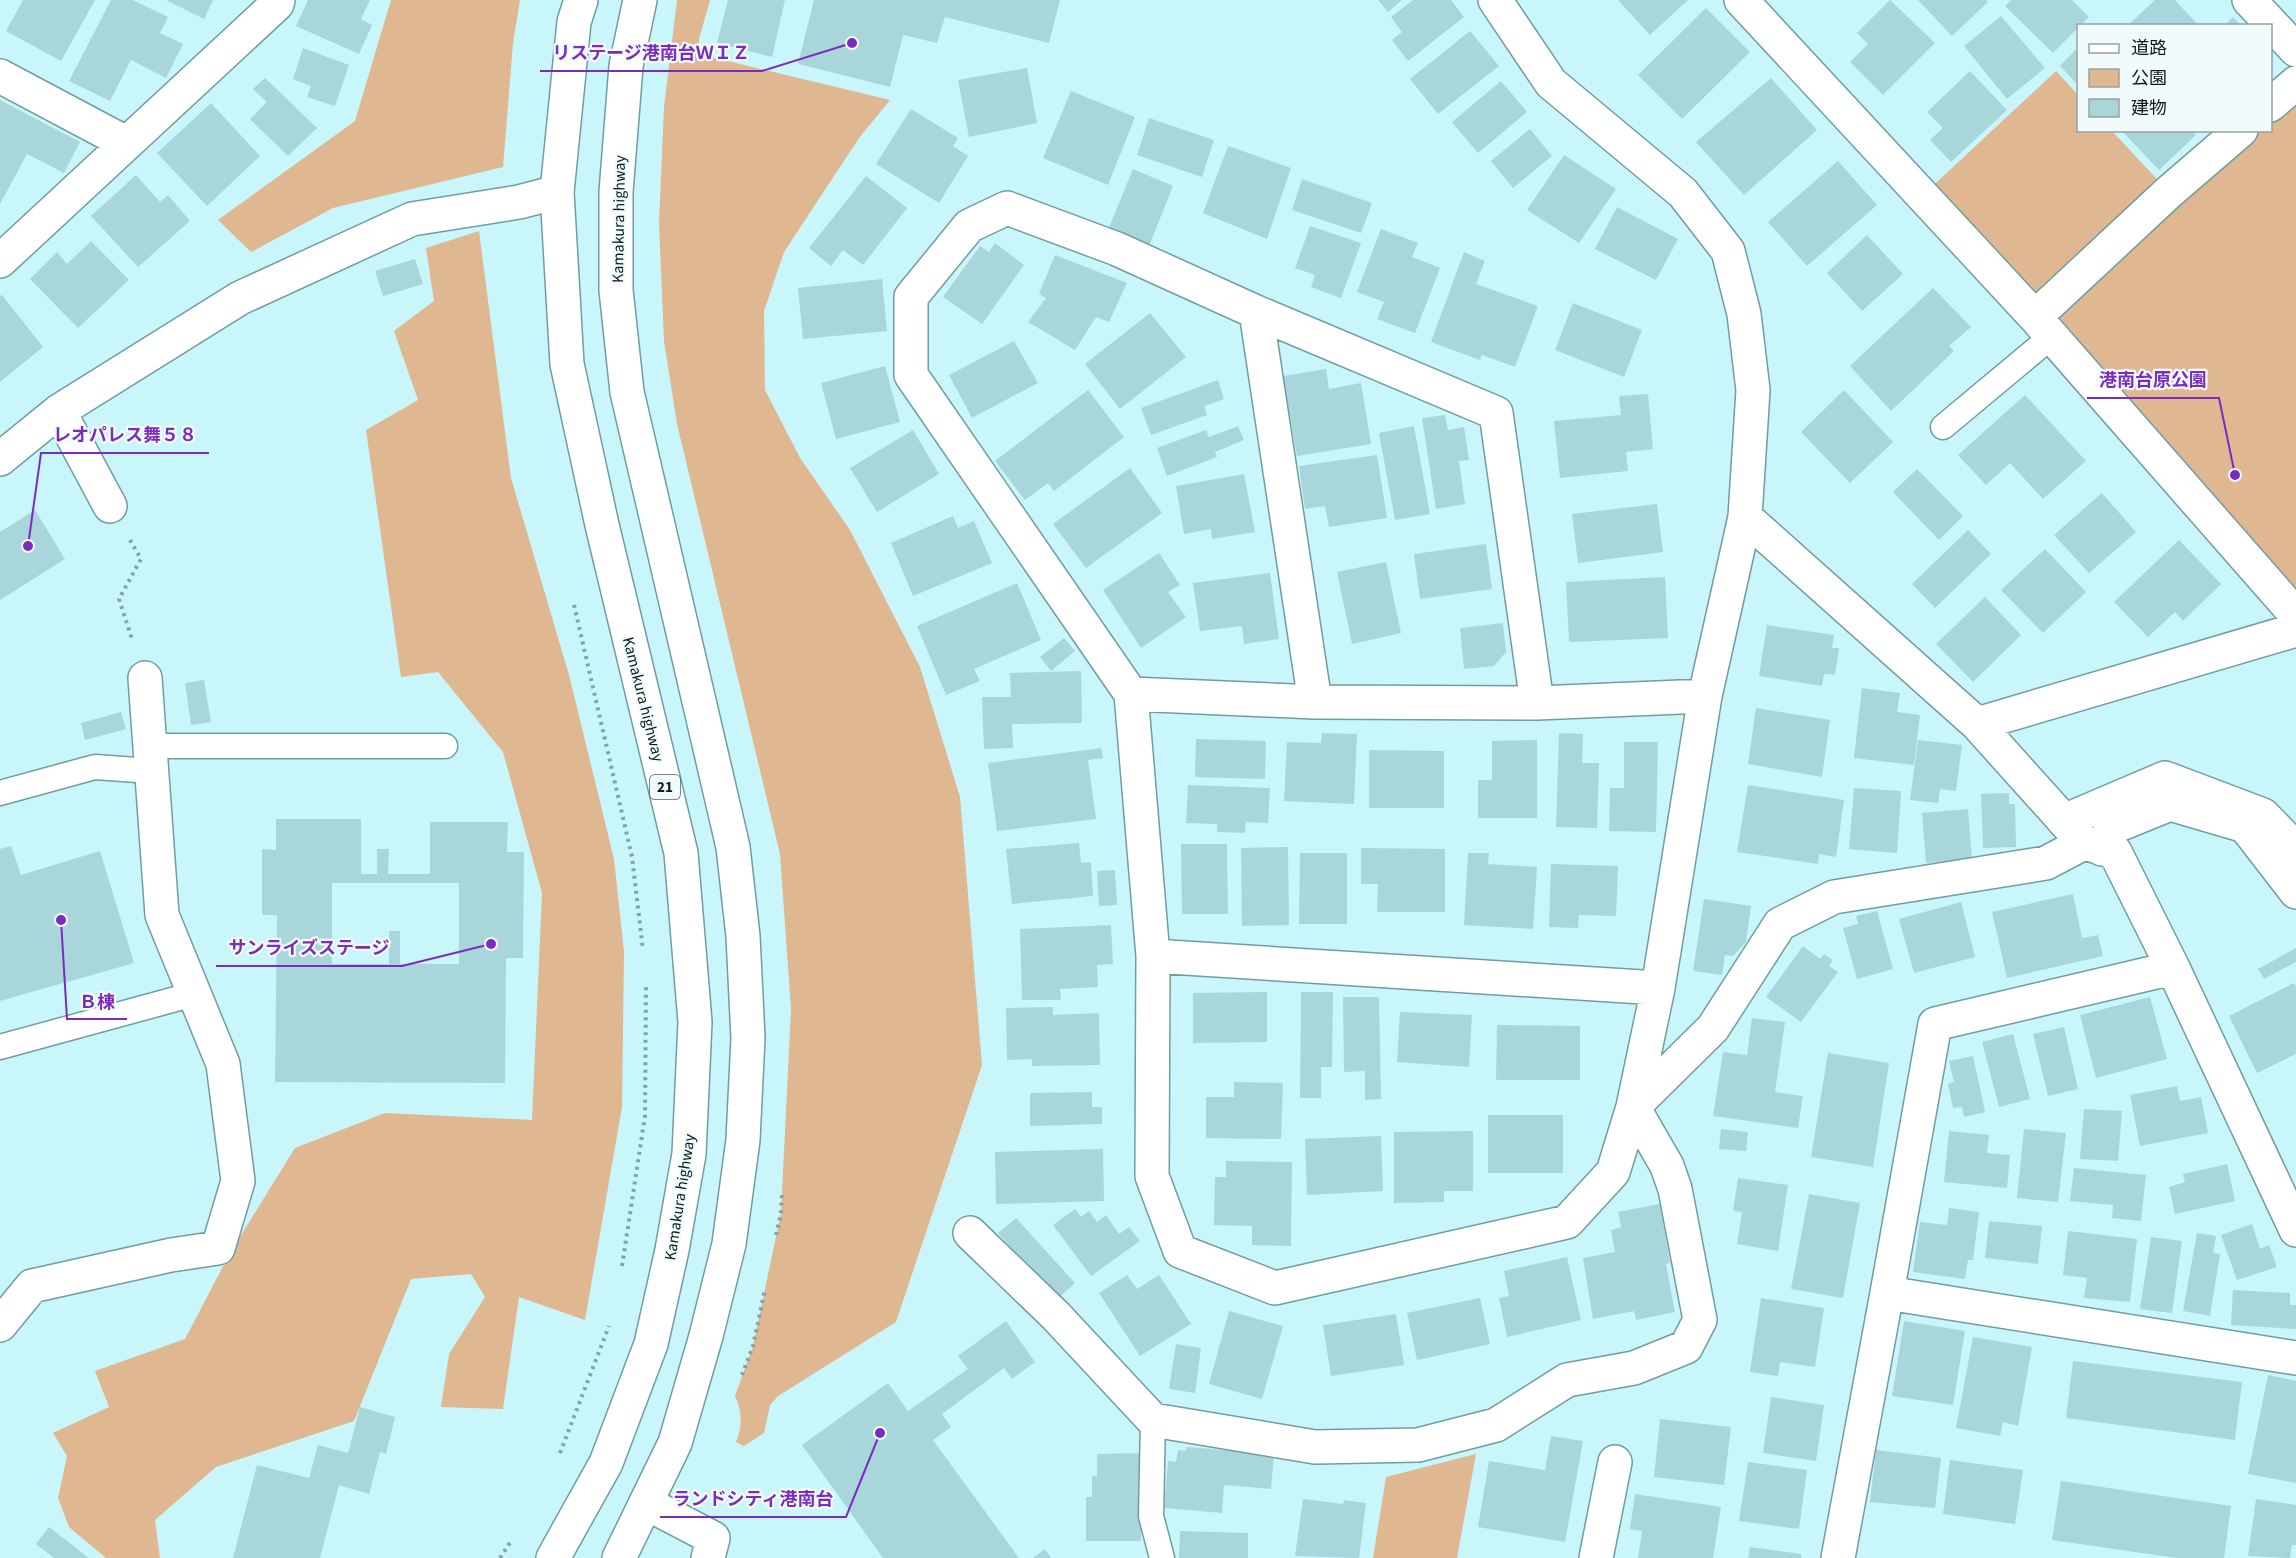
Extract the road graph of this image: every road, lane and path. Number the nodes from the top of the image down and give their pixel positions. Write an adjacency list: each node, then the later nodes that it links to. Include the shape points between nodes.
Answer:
1 (278, 0): 14 (street)
2 (581, 0): 15 (street, Kamakura highway / 21, via 574,22)
3 (640, 0): 57 (street, Kamakura highway, via 626,66 616,192 616,290 627,392 734,847 748,1038 743,1140 729,1244 675,1443)
4 (1495, 0): 23 (street, via 1551,83 1683,193 1728,251 1744,314 1753,390)
5 (1741, 0): 18 (street)
6 (2249, 0): 8 (street)
7 (2272, 24): 9 (street)
8 (2272, 24)
9 (2296, 50)
10 (0, 76): 14 (street)
11 (2296, 83): 12 (street)
12 (2272, 104)
13 (2239, 132): 18 (street, via 2169,192)
14 (126, 143): 16 (street)
15 (557, 192): 19 (street, via 412,219 240,298); 61 (street, Kamakura highway / 21, via 567,363 681,853 695,1022 689,1154 651,1344 606,1463)
16 (0, 261)
17 (1256, 312): 28 (street, via 1117,249 1007,208 969,226 911,297 911,375); 30 (street); 31 (street, via 1497,412)
18 (2044, 326): 20 (lane); 25 (street)
19 (59, 411): 21 (street); 22 (street)
20 (1942, 427)
21 (0, 459)
22 (110, 506): 27 (path, via 141,559 119,599)
23 (1745, 517): 29 (street); 32 (street)
24 (573, 599): 40 (path, via 633,858)
25 (2296, 615)
26 (2296, 630): 32 (street)
27 (145, 678): 34 (street)
28 (1131, 694): 30 (street); 39 (street)
29 (1705, 696): 31 (street); 43 (street)
30 (1315, 702): 31 (street)
31 (1537, 703)
32 (1977, 724): 36 (street)
33 (445, 746): 34 (lane)
34 (150, 759): 35 (lane, via 96,767); 44 (street, via 162,915)
35 (0, 793)
36 (2083, 837): 37 (street, via 2165,778 2263,815); 38 (street, via 2170,804 2246,826); 41 (street, via 2115,852); 46 (street, via 2046,863 1834,897 1780,924 1713,1028)
37 (2296, 849)
38 (2296, 892)
39 (1153, 956): 43 (street); 46 (street, via 1152,1176 1156,1187 1180,1251 1275,1288 1567,1222 1613,1172)
40 (644, 958)
41 (2173, 968): 47 (street); 50 (street, via 1935,1024)
42 (646, 981): 49 (path, via 645,1116)
43 (1658, 988): 46 (street)
44 (194, 994): 45 (lane); 51 (street, via 223,1064 238,1181 218,1248 32,1286)
45 (0, 1047)
46 (1633, 1107): 54 (street, via 1667,1166 1675,1189 1700,1320 1686,1347 1634,1368 1567,1380 1497,1425 1418,1444 1315,1447)
47 (2296, 1230)
48 (970, 1233): 54 (street, via 1056,1316)
49 (620, 1275)
50 (1887, 1293): 53 (street); 59 (street)
51 (5, 1309)
52 (611, 1320): 56 (path)
53 (2296, 1358)
54 (1154, 1420): 64 (lane, via 1151,1516)
55 (1615, 1462): 65 (street)
56 (555, 1464)
57 (646, 1503): 62 (street, Kamakura highway); 63 (street, via 713,1538)
58 (512, 1540): 60 (path)
59 (1843, 1557)
60 (500, 1558)
61 (553, 1558)
62 (619, 1558)
63 (708, 1558)
64 (1162, 1558)
65 (1596, 1558)

